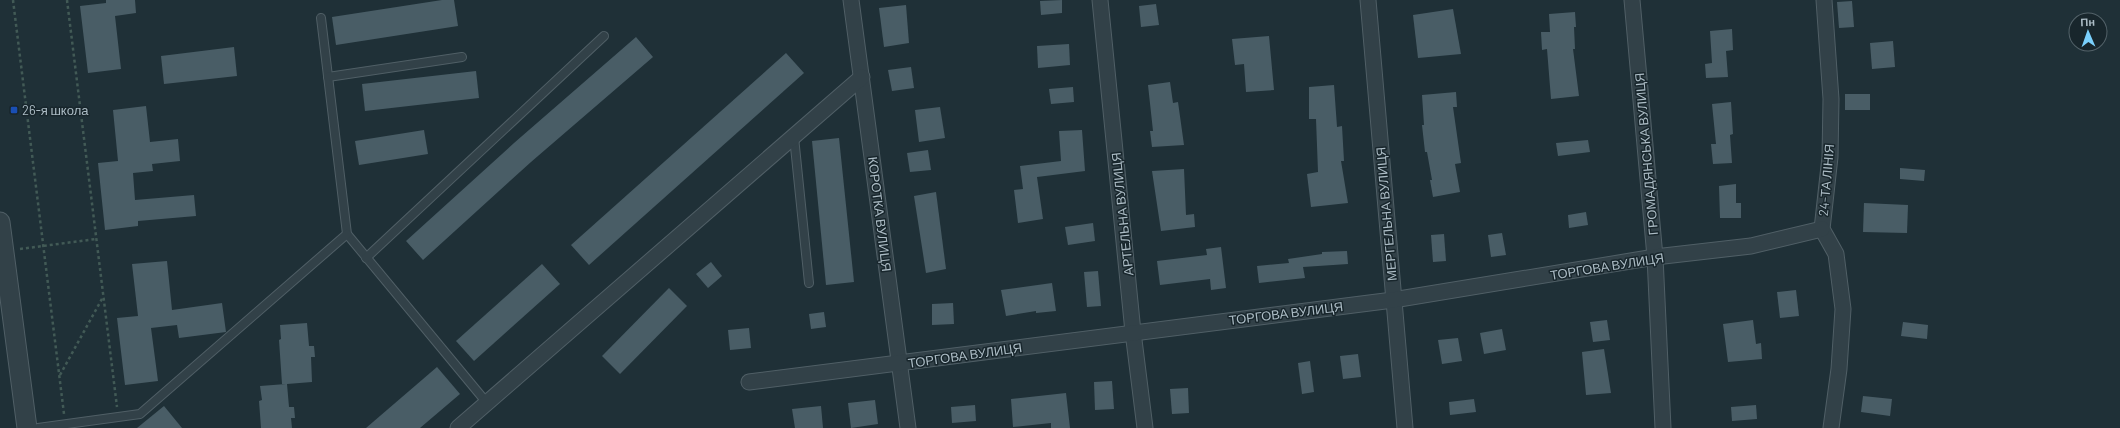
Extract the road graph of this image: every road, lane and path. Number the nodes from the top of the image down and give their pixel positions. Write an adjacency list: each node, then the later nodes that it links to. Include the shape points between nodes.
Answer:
1 (13, 0): 18 (path)
2 (67, 0): 17 (path)
3 (851, 0): 12 (street, КОРОТКА ВУЛИЦЯ)
4 (1100, 0): 25 (street, АРТЕЛЬНА ВУЛИЦЯ)
5 (1368, 0): 24 (street, МЕРГЕЛЬНА ВУЛИЦЯ)
6 (1632, 0): 21 (street, ГРОМАДЯНСЬКА ВУЛИЦЯ)
7 (1824, 0): 15 (street, 24-ТА ЛІНІЯ, via 1831,99 1830,157)
8 (321, 18): 11 (lane)
9 (604, 36): 20 (lane)
10 (462, 57): 11 (lane)
11 (328, 77): 16 (lane)
12 (862, 77): 13 (street); 26 (street, КОРОТКА ВУЛИЦЯ)
13 (794, 136): 22 (lane); 29 (street)
14 (0, 222): 19 (street)
15 (1822, 229): 21 (street, ТОРГОВА ВУЛИЦЯ, via 1751,246); 39 (street, 24-ТА ЛІНІЯ, via 1836,254 1843,309 1839,369)
16 (347, 234): 20 (lane); 30 (lane, via 140,414)
17 (96, 239): 18 (path); 23 (path)
18 (43, 246): 19 (path); 27 (path)
19 (4, 252): 32 (street)
20 (366, 258): 29 (lane)
21 (1655, 258): 24 (street, ТОРГОВА ВУЛИЦЯ); 38 (street, ГРОМАДЯНСЬКА ВУЛИЦЯ)
22 (809, 283)
23 (103, 296): 27 (path); 30 (path)
24 (1393, 300): 25 (street, ТОРГОВА ВУЛИЦЯ); 37 (street, МЕРГЕЛЬНА ВУЛИЦЯ)
25 (1133, 332): 26 (street, ТОРГОВА ВУЛИЦЯ); 36 (street, АРТЕЛЬНА ВУЛИЦЯ)
26 (899, 364): 28 (street, ТОРГОВА ВУЛИЦЯ); 35 (street, КОРОТКА ВУЛИЦЯ)
27 (59, 375): 31 (path)
28 (749, 382)
29 (487, 403): 34 (street)
30 (118, 417): 31 (lane)
31 (66, 424): 33 (lane)
32 (27, 428)
33 (38, 428)
34 (458, 428)
35 (908, 428)
36 (1145, 428)
37 (1406, 428)
38 (1662, 428)
39 (1831, 428)

